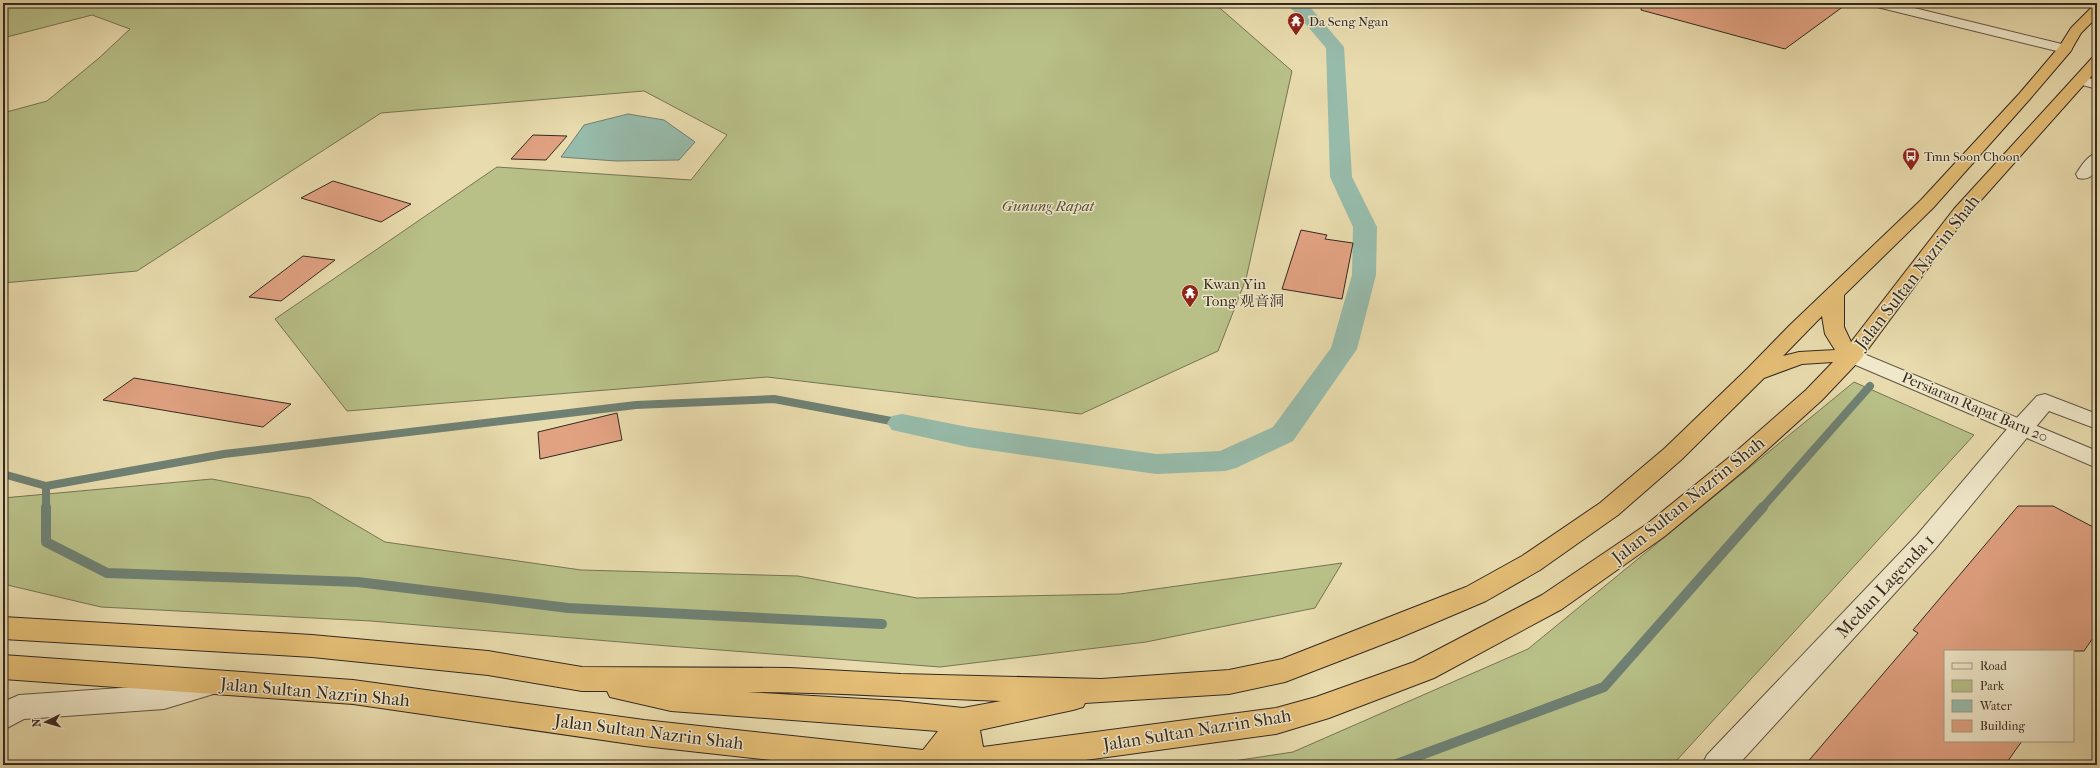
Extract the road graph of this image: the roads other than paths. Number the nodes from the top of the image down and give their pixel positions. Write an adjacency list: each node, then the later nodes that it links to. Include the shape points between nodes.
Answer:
1 (1878, 3): 3 (street)
2 (2097, 10): 3 (highway, Jalan Sultan Nazrin Shah, via 2076,31)
3 (2065, 49): 9 (highway, Jalan Sultan Nazrin Shah, via 1927,204)
4 (2097, 61): 5 (highway, Jalan Sultan Nazrin Shah)
5 (2080, 80): 6 (street); 10 (highway, Jalan Sultan Nazrin Shah, via 1960,213)
6 (2097, 85)
7 (2097, 158): 8 (street)
8 (2084, 174)
9 (1834, 293): 10 (highway, via 1832,328 1838,342); 11 (highway, Jalan Sultan Nazrin Shah)
10 (1852, 355): 11 (highway, via 1799,358); 13 (street, Persiaran Rapat Baru 20); 22 (highway, Jalan Sultan Nazrin Shah, via 1814,395 1746,456 1656,530 1552,602 1424,670 1318,709 1276,721)
11 (1755, 374): 19 (highway, Jalan Sultan Nazrin Shah, via 1673,454 1609,509 1531,563 1476,594 1285,670 1229,682)
12 (2097, 422): 13 (street, Medan Lagenda 1, via 2045,401)
13 (2021, 427): 14 (street, Persiaran Rapat Baru 20); 24 (street, Medan Lagenda 1, via 1926,542)
14 (2097, 460)
15 (3, 628): 17 (highway, Jalan Sultan Nazrin Shah, via 312,646 488,663)
16 (3, 667): 18 (highway, Jalan Sultan Nazrin Shah)
17 (582, 679): 19 (highway, Jalan Sultan Nazrin Shah, via 790,680 901,686); 21 (highway, via 670,700 898,714)
18 (211, 683): 20 (street, via 164,697 19,707); 23 (highway, Jalan Sultan Nazrin Shah, via 353,692 644,733)
19 (1101, 691): 21 (highway)
20 (3, 717)
21 (963, 721): 22 (highway); 23 (highway)
22 (971, 763): 23 (highway, Jalan Sultan Nazrin Shah)
23 (930, 764)
24 (1718, 765)

